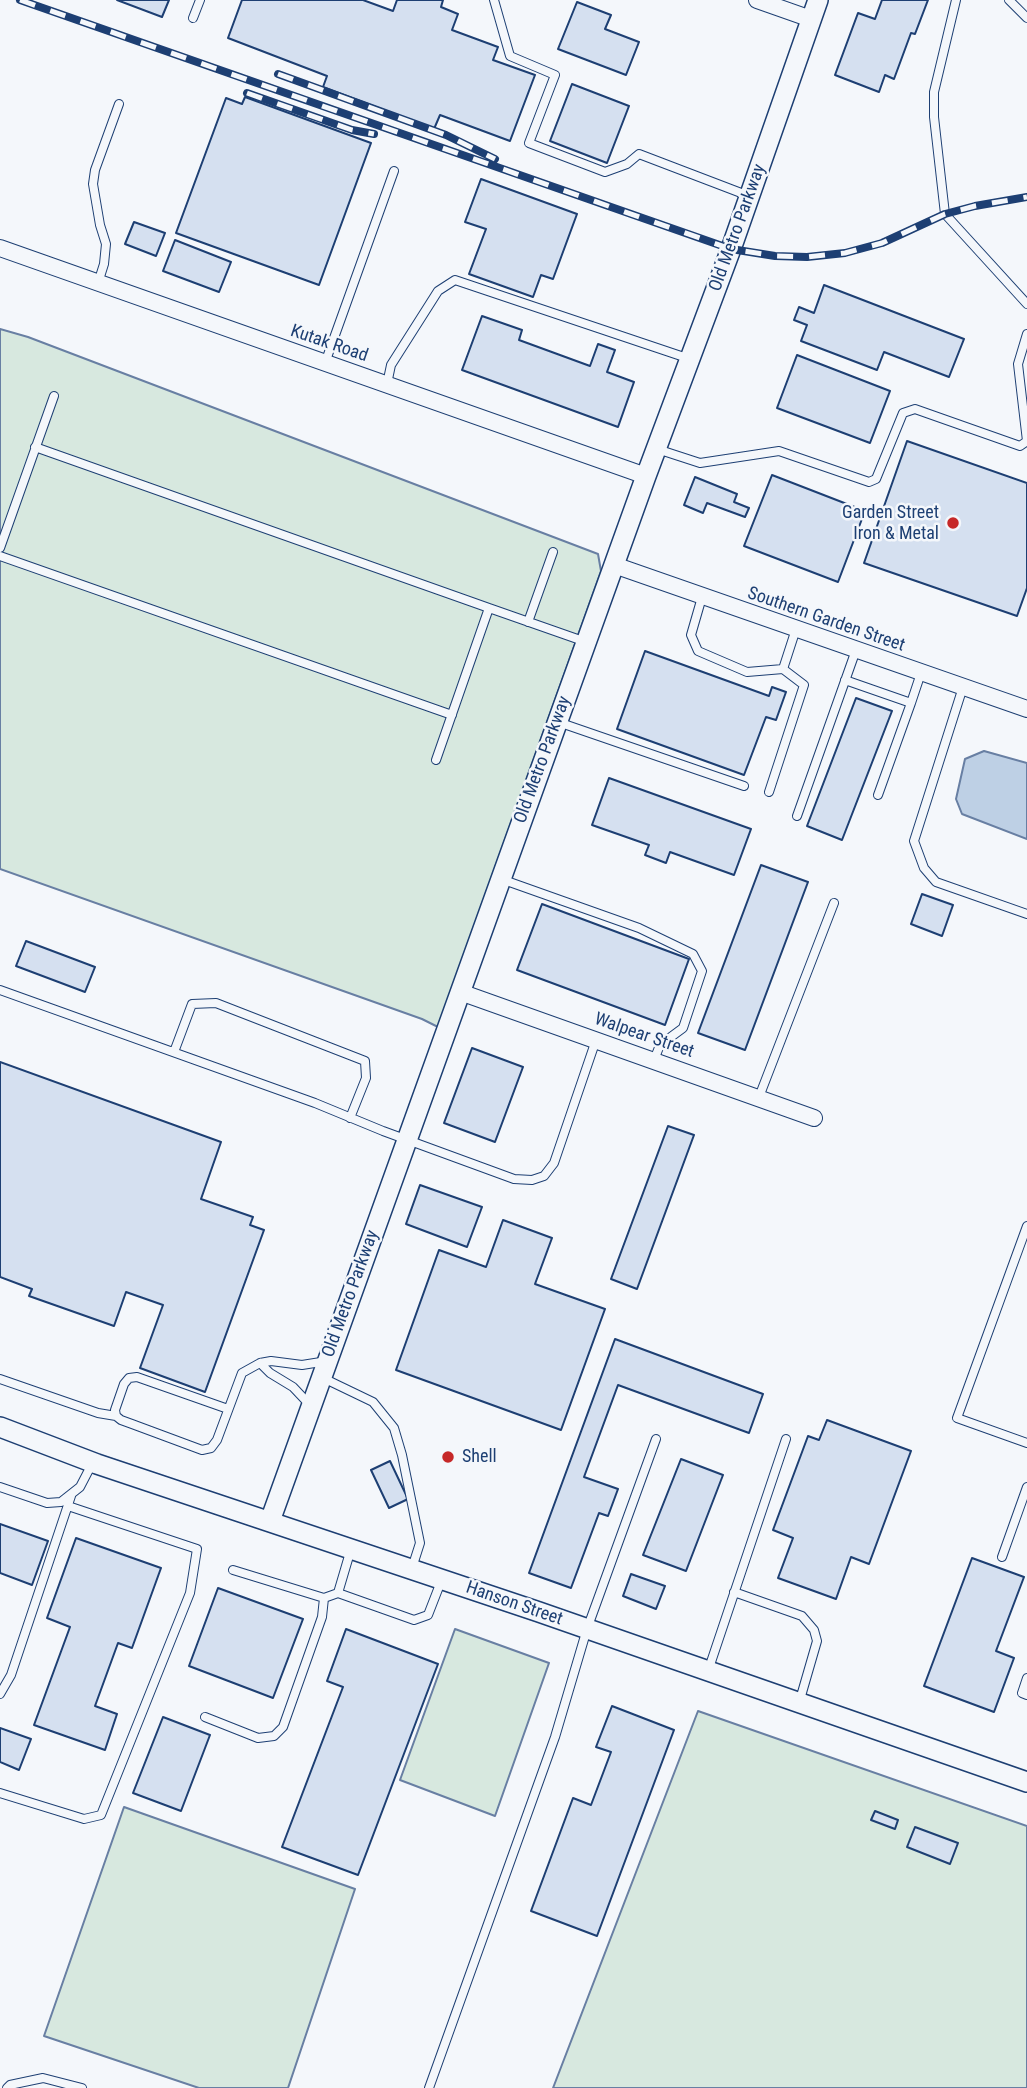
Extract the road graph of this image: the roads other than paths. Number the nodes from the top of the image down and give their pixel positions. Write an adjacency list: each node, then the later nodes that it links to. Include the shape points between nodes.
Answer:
1 (200, 0): 7 (lane)
2 (495, 0): 12 (lane, via 510,56 555,75 529,143 605,172 639,155)
3 (757, 0): 9 (street)
4 (818, 0): 9 (street, Old Metro Parkway)
5 (956, 0): 15 (lane, via 934,92 945,215)
6 (1009, 0): 8 (lane)
7 (192, 18)
8 (1027, 18)
9 (811, 19): 12 (street, Old Metro Parkway)
10 (119, 104): 14 (lane, via 94,177 106,252)
11 (394, 171): 18 (lane)
12 (749, 196): 17 (street, Old Metro Parkway)
13 (0, 248): 14 (street, Kutak Road)
14 (98, 283): 18 (street, Kutak Road)
15 (1027, 304)
16 (1027, 334): 22 (lane, via 1018,364 1027,440 1020,446 915,409 903,413 876,479 869,482 779,451 701,463)
17 (690, 359): 19 (lane, via 455,280 438,291 410,332 391,365); 22 (street, Old Metro Parkway)
18 (325, 363): 19 (street, Kutak Road)
19 (387, 384): 23 (street, Kutak Road)
20 (54, 396): 21 (lane)
21 (36, 447): 24 (lane); 29 (lane)
22 (656, 448): 23 (street, Old Metro Parkway)
23 (646, 476): 27 (street, Old Metro Parkway)
24 (0, 548)
25 (553, 552): 30 (lane)
26 (0, 556): 40 (lane)
27 (614, 565): 28 (street, Southern Garden Street); 32 (street, Old Metro Parkway)
28 (702, 597): 31 (street, Southern Garden Street); 34 (lane, via 691,635 698,651 747,672)
29 (489, 608): 30 (lane); 40 (lane)
30 (528, 622): 32 (lane)
31 (796, 629): 33 (street, Southern Garden Street); 34 (lane)
32 (586, 642): 41 (street, Old Metro Parkway)
33 (856, 650): 35 (street, Southern Garden Street); 36 (lane)
34 (783, 669): 44 (lane, via 804,685)
35 (920, 673): 37 (street, Southern Garden Street); 38 (lane)
36 (845, 680): 38 (lane); 46 (lane)
37 (963, 687): 39 (street, Southern Garden Street); 49 (lane, via 914,841 924,868 936,882)
38 (911, 703): 45 (lane)
39 (1027, 709)
40 (452, 715): 42 (lane)
41 (557, 722): 43 (lane); 47 (street, Old Metro Parkway)
42 (436, 760)
43 (744, 786)
44 (769, 792)
45 (878, 795)
46 (797, 816)
47 (501, 879): 51 (street, Old Metro Parkway); 54 (lane, via 639,928 693,954 702,971 684,1028 660,1045)
48 (834, 903): 55 (lane)
49 (1027, 914)
50 (0, 990): 53 (lane)
51 (460, 992): 52 (street, Walpear Street); 58 (street, Old Metro Parkway)
52 (596, 1040): 54 (street, Walpear Street); 58 (lane, via 554,1163 544,1176 514,1179)
53 (174, 1052): 56 (lane); 56 (lane, via 192,1004 216,1003 365,1061 366,1078)
54 (654, 1060): 55 (street, Walpear Street)
55 (759, 1097): 57 (street, Walpear Street)
56 (350, 1118): 58 (lane)
57 (814, 1118)
58 (407, 1139): 61 (street, Old Metro Parkway)
59 (1027, 1226): 69 (lane, via 957,1418)
60 (260, 1363): 61 (lane); 63 (lane); 64 (lane, via 242,1373)
61 (324, 1369): 63 (street, Old Metro Parkway); 78 (lane, via 373,1402 394,1428 420,1543)
62 (0, 1379): 65 (lane)
63 (311, 1406): 75 (street, Old Metro Parkway)
64 (228, 1409): 65 (lane, via 217,1440 202,1450); 65 (lane, via 137,1377 124,1384)
65 (116, 1416)
66 (0, 1427): 70 (street, Hanson Street)
67 (656, 1439): 84 (lane)
68 (786, 1439): 81 (lane)
69 (1027, 1443)
70 (93, 1462): 73 (lane); 75 (street, Hanson Street)
71 (0, 1487): 73 (lane, via 47,1503)
72 (1027, 1488): 77 (lane)
73 (71, 1496): 74 (lane)
74 (68, 1506): 87 (lane, via 11,1675); 92 (lane, via 197,1549 190,1593 101,1815 84,1819)
75 (270, 1521): 76 (street, Hanson Street)
76 (351, 1548): 78 (street, Hanson Street); 82 (lane)
77 (1002, 1557)
78 (411, 1569): 80 (street, Hanson Street)
79 (233, 1570): 83 (lane)
80 (442, 1579): 82 (lane, via 428,1615 414,1620); 84 (street, Hanson Street)
81 (734, 1592): 85 (lane); 89 (lane, via 802,1616 814,1630 817,1641)
82 (338, 1593): 83 (lane)
83 (324, 1598): 90 (lane, via 322,1617 283,1727 274,1735 258,1738)
84 (587, 1629): 85 (street, Hanson Street); 95 (lane, via 555,1737)
85 (708, 1671): 89 (street, Hanson Street)
86 (1027, 1678): 88 (lane, via 1022,1693)
87 (0, 1694)
88 (1027, 1695)
89 (799, 1703): 91 (street, Hanson Street)
90 (205, 1717)
91 (1027, 1782)
92 (0, 1793)
93 (7, 2088): 94 (lane, via 43,2078)
94 (82, 2088)
95 (429, 2088)

